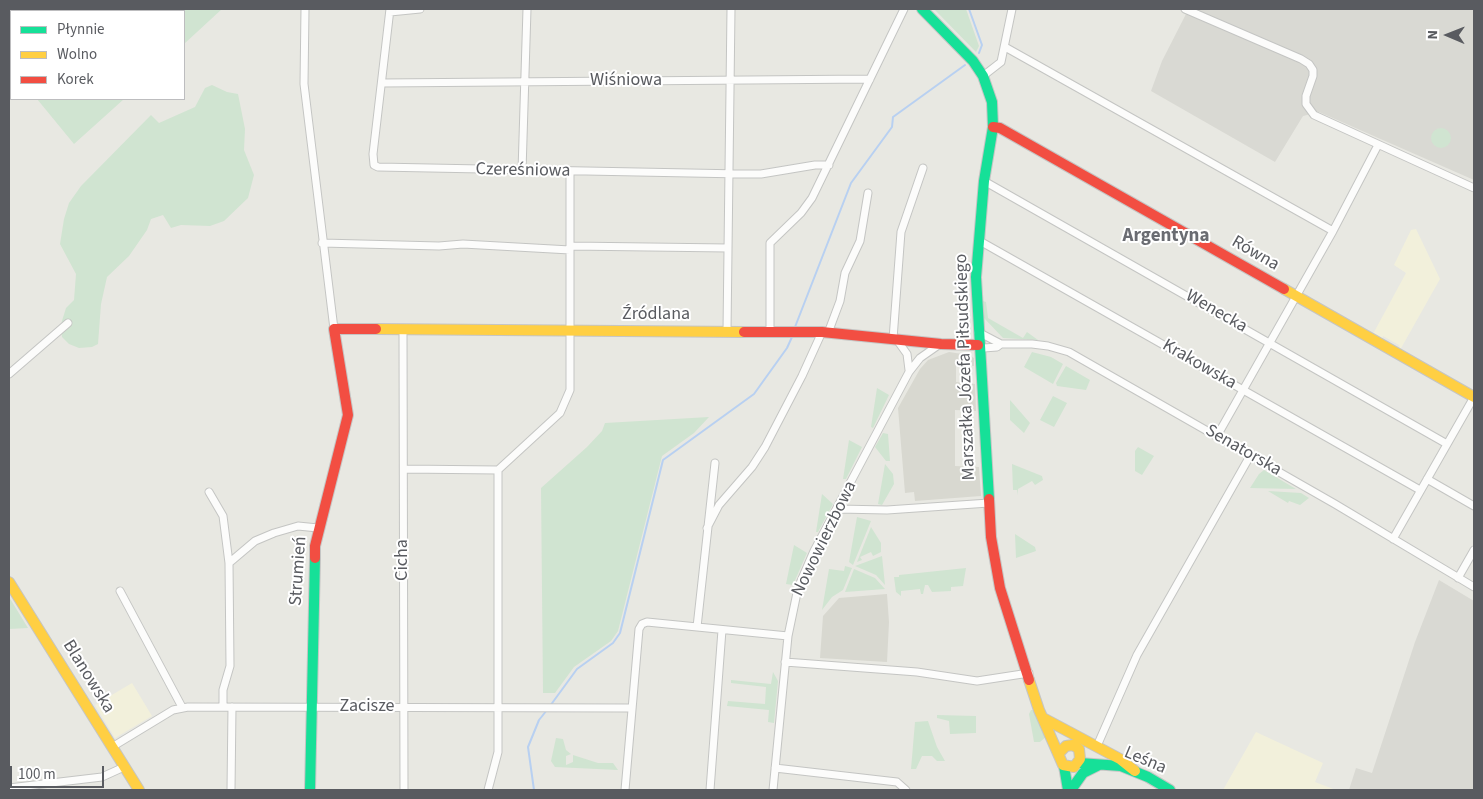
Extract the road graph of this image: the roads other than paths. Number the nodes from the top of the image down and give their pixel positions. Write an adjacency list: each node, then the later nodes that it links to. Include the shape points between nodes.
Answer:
1 (305, 9): 28 (street, via 304,84)
2 (420, 9): 9 (street)
3 (528, 9): 14 (street)
4 (731, 9): 13 (street)
5 (904, 9): 12 (street)
6 (922, 9): 11 (street, Marszałka Józefa Piłsudskiego, via 973,61)
7 (1012, 9): 10 (street)
8 (1185, 9): 17 (street, via 1301,58 1313,70 1306,96 1308,109 1314,115)
9 (390, 10): 15 (street, Czereśniowa)
10 (1005, 47): 11 (street, via 1001,62); 26 (street)
11 (983, 76): 16 (street, Marszałka Józefa Piłsudskiego, via 992,102)
12 (870, 80): 13 (street, Wiśniowa); 18 (street)
13 (730, 81): 14 (street, Wiśniowa); 22 (street)
14 (524, 82): 15 (street, Wiśniowa); 20 (street)
15 (382, 83): 20 (street, Czereśniowa, via 374,165)
16 (993, 126): 23 (street, Marszałka Józefa Piłsudskiego); 31 (street, Równa)
17 (1378, 145): 24 (street); 26 (street)
18 (829, 165): 22 (street, Czereśniowa, via 761,174); 37 (street, via 808,205 770,243)
19 (923, 168): 40 (street, via 901,232)
20 (522, 171): 21 (street, Czereśniowa)
21 (570, 172): 22 (street, Czereśniowa); 29 (street)
22 (730, 174): 30 (street)
23 (984, 181): 27 (street, Marszałka Józefa Piłsudskiego); 42 (street, Wenecka)
24 (1474, 188)
25 (868, 193): 38 (street, via 860,241 845,273 840,301)
26 (1333, 231): 31 (street)
27 (978, 240): 39 (street, Marszałka Józefa Piłsudskiego); 48 (street, Krakowska)
28 (322, 242): 29 (street); 33 (street)
29 (570, 248): 30 (street); 35 (street)
30 (728, 248): 36 (street)
31 (1296, 296): 42 (street); 49 (street, Równa)
32 (68, 323): 47 (street)
33 (334, 330): 34 (street, Źródlana); 62 (street, Strumień, via 348,415)
34 (403, 330): 35 (street, Źródlana); 54 (street, Cicha)
35 (570, 331): 36 (street, Źródlana); 55 (street, via 567,402 560,413)
36 (727, 332): 37 (street, Źródlana)
37 (770, 332): 38 (street, Źródlana)
38 (825, 332): 40 (street, Źródlana); 63 (street, via 765,447 719,505)
39 (978, 332): 41 (street, Senatorska); 45 (street, Marszałka Józefa Piłsudskiego)
40 (895, 340): 43 (street, Źródlana); 46 (street, via 907,354)
41 (992, 341): 44 (street, Senatorska); 45 (street)
42 (1269, 343): 48 (street); 51 (street, Wenecka)
43 (941, 344): 45 (street, Źródlana); 46 (street, Nowowierzbowa, via 920,358)
44 (1001, 344): 45 (street, Senatorska, via 984,348); 50 (street, Senatorska, via 1048,346 1069,352)
45 (978, 345): 59 (street, Marszałka Józefa Piłsudskiego)
46 (909, 372): 61 (street, Nowowierzbowa)
47 (9, 374)
48 (1243, 390): 50 (street); 57 (street, Krakowska)
49 (1474, 397): 51 (street)
50 (1217, 436): 52 (street, Senatorska)
51 (1447, 444): 56 (street)
52 (1250, 456): 64 (street, Senatorska); 86 (street, via 1137,655)
53 (714, 464): 63 (street)
54 (404, 469): 55 (street); 80 (street, Cicha)
55 (498, 470): 76 (street)
56 (1427, 479): 57 (street); 60 (street)
57 (1420, 490): 64 (street)
58 (209, 492): 66 (street, via 223,516)
59 (989, 503): 61 (street, via 887,510); 75 (street, Marszałka Józefa Piłsudskiego, via 992,550 1000,588)
60 (1474, 506)
61 (838, 508): 73 (street, Nowowierzbowa, via 798,588)
62 (318, 528): 66 (street, via 298,526 274,533 255,542); 79 (street, Strumień)
63 (707, 528): 71 (street)
64 (1393, 539): 67 (street, Senatorska)
65 (1474, 550): 67 (street)
66 (229, 564): 77 (street, via 230,666 223,690)
67 (1458, 578): 69 (street, Senatorska)
68 (9, 582): 87 (street, Blanowska)
69 (1474, 587)
70 (120, 591): 81 (street)
71 (697, 627): 72 (street); 82 (street, via 643,622 639,629)
72 (722, 630): 73 (street); 101 (street)
73 (788, 636): 74 (street, Nowowierzbowa)
74 (785, 662): 75 (street, via 917,672 977,681); 92 (street, Nowowierzbowa)
75 (1029, 673): 83 (street, Marszałka Józefa Piłsudskiego)
76 (499, 706): 80 (street, Zacisze); 82 (street, Zacisze); 99 (street, via 498,752)
77 (223, 707): 78 (street, Zacisze); 81 (street, Zacisze)
78 (232, 707): 79 (street, Zacisze); 96 (street)
79 (310, 707): 80 (street, Zacisze); 97 (street, Strumień)
80 (402, 707): 98 (street, Cicha)
81 (182, 708): 87 (street, Zacisze, via 173,710)
82 (632, 708): 100 (street)
83 (1042, 717): 84 (street, Marszałka Józefa Piłsudskiego); 86 (street)
84 (1048, 728): 85 (street); 88 (street, Marszałka Józefa Piłsudskiego)
85 (1068, 745): 88 (street); 89 (street, via 1076,747)
86 (1097, 746): 93 (street)
87 (112, 747): 91 (street, Blanowska)
88 (1059, 753): 89 (street, Marszałka Józefa Piłsudskiego, via 1060,762)
89 (1074, 762): 90 (street, Leśna); 104 (street)
90 (1105, 764): 93 (street, Leśna); 104 (street, via 1083,773)
91 (124, 767): 94 (street, via 102,777); 95 (street, Blanowska)
92 (775, 768): 102 (street, Nowowierzbowa); 103 (street, via 897,782)
93 (1135, 771): 105 (street, Leśna)
94 (9, 788)
95 (139, 790)
96 (231, 790)
97 (310, 790)
98 (404, 790)
99 (488, 790)
100 (625, 790)
101 (710, 790)
102 (773, 790)
103 (906, 790)
104 (1069, 790)
105 (1170, 790)

